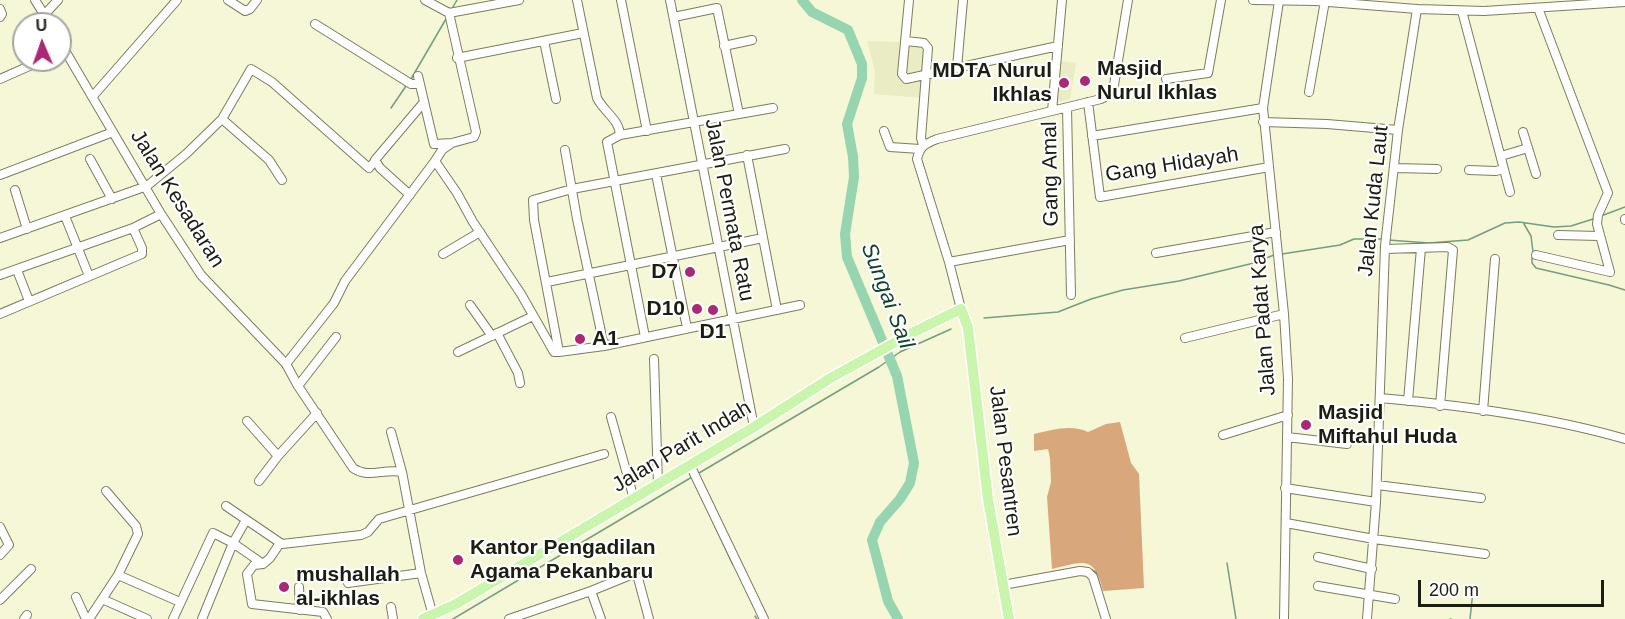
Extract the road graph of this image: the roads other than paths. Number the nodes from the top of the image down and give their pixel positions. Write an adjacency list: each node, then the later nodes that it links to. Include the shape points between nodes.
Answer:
1 (58, 0): 28 (street)
2 (177, 0): 47 (street)
3 (228, 0): 4 (street, via 245,11)
4 (257, 0)
5 (425, 0): 29 (street)
6 (519, 0): 29 (street)
7 (577, 0): 33 (street)
8 (621, 0): 60 (street)
9 (670, 0): 31 (street, Jalan Permata Ratu)
10 (909, 0): 36 (street)
11 (963, 0): 41 (street)
12 (1062, 0): 38 (street)
13 (1128, 0): 50 (street, via 1113,89 1106,97)
14 (1221, 0): 45 (street, via 1208,73)
15 (1253, 0): 16 (street)
16 (1267, 0): 18 (street)
17 (1484, 0): 27 (street)
18 (1280, 1): 19 (street); 53 (street, Jalan Padat Karya)
19 (1319, 1): 20 (street); 46 (street)
20 (1368, 2): 25 (street)
21 (1601, 2): 22 (street); 23 (street)
22 (1625, 2)
23 (1537, 5): 27 (street); 100 (street, via 1608,193 1598,219)
24 (0, 9): 30 (street)
25 (1417, 9): 26 (street); 59 (street, Jalan Kuda Laut)
26 (1462, 11): 27 (street); 72 (street)
27 (1484, 11)
28 (47, 12)
29 (449, 13): 39 (street)
30 (0, 17)
31 (674, 17): 37 (street, via 717,8); 58 (street, Jalan Permata Ratu)
32 (315, 24): 49 (street, via 411,84 419,80)
33 (583, 33): 35 (street); 64 (street, via 597,98 619,125)
34 (752, 40): 37 (street)
35 (544, 41): 39 (street); 48 (street)
36 (906, 41): 43 (street, via 927,45); 43 (street, via 903,76 906,79)
37 (724, 46): 55 (street)
38 (1058, 46): 41 (street); 54 (street)
39 (458, 58): 66 (street, via 476,134)
40 (72, 63): 47 (street, Jalan Kesadaran)
41 (957, 68): 43 (street)
42 (16, 72): 44 (street)
43 (926, 74): 67 (street)
44 (0, 79)
45 (1166, 79)
46 (1309, 92)
47 (93, 96): 62 (street, Jalan Kesadaran)
48 (556, 99)
49 (424, 102): 66 (street, via 434,144); 74 (street)
50 (1088, 102): 52 (street); 65 (street, Gang Hidayah)
51 (773, 108): 55 (street)
52 (1067, 108): 54 (street); 103 (street, Gang Amal)
53 (1263, 108): 57 (street, Jalan Padat Karya); 65 (street)
54 (1052, 111): 67 (street, via 937,139)
55 (739, 114): 58 (street)
56 (222, 119): 74 (street, via 251,69 272,82 369,168); 85 (street, via 269,160); 87 (street)
57 (1263, 122): 59 (street); 77 (street, Jalan Padat Karya)
58 (693, 123): 60 (street); 76 (street, Jalan Permata Ratu)
59 (1398, 130): 78 (street, Jalan Kuda Laut)
60 (647, 131): 64 (street)
61 (884, 131): 67 (street, via 894,149)
62 (112, 132): 82 (street); 87 (street, Jalan Kesadaran)
63 (1522, 132): 68 (street)
64 (620, 135): 86 (street, via 607,142)
65 (1092, 136): 77 (street, Gang Hidayah, via 1100,197)
66 (452, 143): 75 (street)
67 (921, 147): 113 (street, via 917,159)
68 (1528, 148): 72 (street); 84 (street)
69 (785, 149): 71 (street)
70 (566, 150): 88 (street)
71 (747, 155): 76 (street); 102 (street)
72 (1501, 156): 80 (street)
73 (90, 159): 92 (street)
74 (375, 161): 91 (street)
75 (435, 161): 91 (street); 97 (street)
76 (702, 164): 83 (street); 104 (street, Jalan Permata Ratu)
77 (1269, 167): 98 (street, Jalan Padat Karya)
78 (1395, 168): 79 (street); 105 (street, Jalan Kuda Laut)
79 (1437, 169)
80 (1504, 169): 81 (street); 90 (street)
81 (1469, 170)
82 (1, 171)
83 (656, 174): 86 (street); 110 (street)
84 (1536, 174)
85 (282, 180)
86 (615, 182): 88 (street); 114 (street)
87 (147, 186): 92 (street); 93 (street, Jalan Kesadaran)
88 (572, 189): 116 (street); 119 (street, via 532,202)
89 (15, 190): 96 (street)
90 (1510, 192)
91 (410, 195): 139 (street)
92 (112, 199): 94 (street)
93 (161, 214): 95 (street); 139 (street, Jalan Kesadaran, via 201,275)
94 (65, 216): 96 (street); 106 (street)
95 (133, 228): 106 (street); 118 (street, via 142,254)
96 (27, 229): 101 (street)
97 (480, 232): 108 (street); 128 (street)
98 (1276, 232): 109 (street); 127 (street, Jalan Padat Karya)
99 (1558, 235): 100 (street)
100 (1599, 236): 111 (street, via 1610,272)
101 (0, 238)
102 (763, 238): 104 (street); 125 (street)
103 (1070, 240): 113 (street, Gang Amal); 120 (street, Gang Amal)
104 (717, 247): 110 (street); 129 (street, Jalan Permata Ratu)
105 (1385, 247): 107 (street); 142 (street, Jalan Kuda Laut)
106 (77, 248): 115 (street); 118 (street)
107 (1421, 248): 143 (street); 144 (street, via 1448,247 1453,254)
108 (443, 254)
109 (1156, 254)
110 (673, 255): 114 (street); 130 (street)
111 (1536, 255)
112 (1495, 259): 145 (street)
113 (949, 261): 124 (street)
114 (631, 264): 116 (street); 133 (street)
115 (17, 270): 117 (street); 121 (street)
116 (589, 273): 119 (street); 135 (street)
117 (0, 275)
118 (89, 276): 121 (street)
119 (547, 282): 137 (street)
120 (1071, 295)
121 (29, 301): 126 (street)
122 (470, 305): 131 (street)
123 (800, 305): 125 (street)
124 (961, 309): 150 (main road, Jalan Parit Indah, via 869,356); 185 (main road, Jalan Pesantren, via 968,328 988,499)
125 (777, 310): 129 (street)
126 (0, 314)
127 (1284, 314): 134 (street); 147 (street, Jalan Padat Karya)
128 (533, 316): 131 (street); 137 (street, via 554,352)
129 (732, 319): 130 (street); 150 (street, Jalan Permata Ratu)
130 (687, 328): 133 (street)
131 (494, 335): 136 (street); 140 (street, via 518,373)
132 (336, 337): 141 (street)
133 (645, 337): 135 (street)
134 (1185, 338)
135 (604, 346): 137 (street)
136 (458, 352)
137 (559, 352)
138 (654, 358): 161 (street)
139 (286, 364): 141 (street, Jalan Kesadaran)
140 (520, 383)
141 (298, 386): 146 (street, Jalan Kesadaran)
142 (1380, 398): 143 (street); 162 (street, Jalan Kuda Laut)
143 (1408, 401): 144 (street)
144 (1440, 405): 145 (street)
145 (1483, 411): 154 (street)
146 (317, 413): 157 (street); 159 (street, Jalan Kesadaran, via 352,468 369,474)
147 (1288, 415): 152 (street); 153 (street, Jalan Padat Karya)
148 (611, 417): 166 (street)
149 (247, 421): 157 (street)
150 (754, 427): 158 (main road, Jalan Parit Indah)
151 (391, 432): 159 (street)
152 (1223, 435)
153 (1287, 437): 155 (street); 163 (street, Jalan Padat Karya)
154 (1625, 439)
155 (1347, 444)
156 (604, 454): 169 (street)
157 (278, 456): 160 (street)
158 (691, 468): 161 (main road, Jalan Parit Indah); 207 (street)
159 (402, 472): 169 (street)
160 (259, 481)
161 (658, 484): 166 (main road, Jalan Parit Indah)
162 (1377, 485): 165 (street); 167 (street, Jalan Kuda Laut)
163 (1285, 488): 167 (street); 171 (street, Jalan Padat Karya)
164 (106, 491): 183 (street, via 138,530)
165 (1480, 498)
166 (634, 499): 197 (main road, Jalan Parit Indah)
167 (1376, 502): 173 (street, Jalan Kuda Laut)
168 (226, 506): 170 (street)
169 (408, 511): 175 (street, via 379,519 361,535); 182 (street)
170 (246, 520): 174 (street); 175 (street)
171 (1286, 523): 173 (street); 210 (street, Jalan Padat Karya)
172 (0, 527): 177 (street, via 9,545)
173 (1374, 539): 176 (street); 180 (street, Jalan Kuda Laut)
174 (233, 543): 179 (street); 194 (street, via 212,533); 201 (street)
175 (280, 543): 179 (street)
176 (1485, 554)
177 (0, 555)
178 (1318, 557): 180 (street)
179 (263, 564): 196 (street, via 254,564 248,571 251,603)
180 (1372, 568): 189 (street, Jalan Kuda Laut)
181 (31, 569): 193 (street)
182 (421, 573): 184 (street); 197 (street)
183 (118, 575): 191 (street); 194 (street)
184 (348, 583)
185 (1003, 585): 208 (main road, Jalan Pesantren); 209 (street, via 1088,572 1094,577)
186 (1318, 586): 189 (street)
187 (299, 587): 196 (street)
188 (591, 591): 204 (street); 205 (street); 206 (street, via 634,574)
189 (1370, 596): 192 (street); 211 (street, Jalan Kuda Laut)
190 (76, 597): 198 (street)
191 (102, 599): 198 (street); 199 (street)
192 (1395, 599)
193 (0, 600)
194 (180, 602): 200 (street)
195 (391, 607): 203 (street)
196 (300, 610): 202 (street, via 323,612)
197 (430, 617)
198 (88, 619)
199 (147, 619)
200 (173, 619)
201 (202, 619)
202 (327, 619)
203 (393, 619)
204 (510, 619)
205 (601, 619)
206 (649, 619)
207 (764, 619)
208 (1009, 619)
209 (1106, 619)
210 (1284, 619)
211 (1367, 619)

